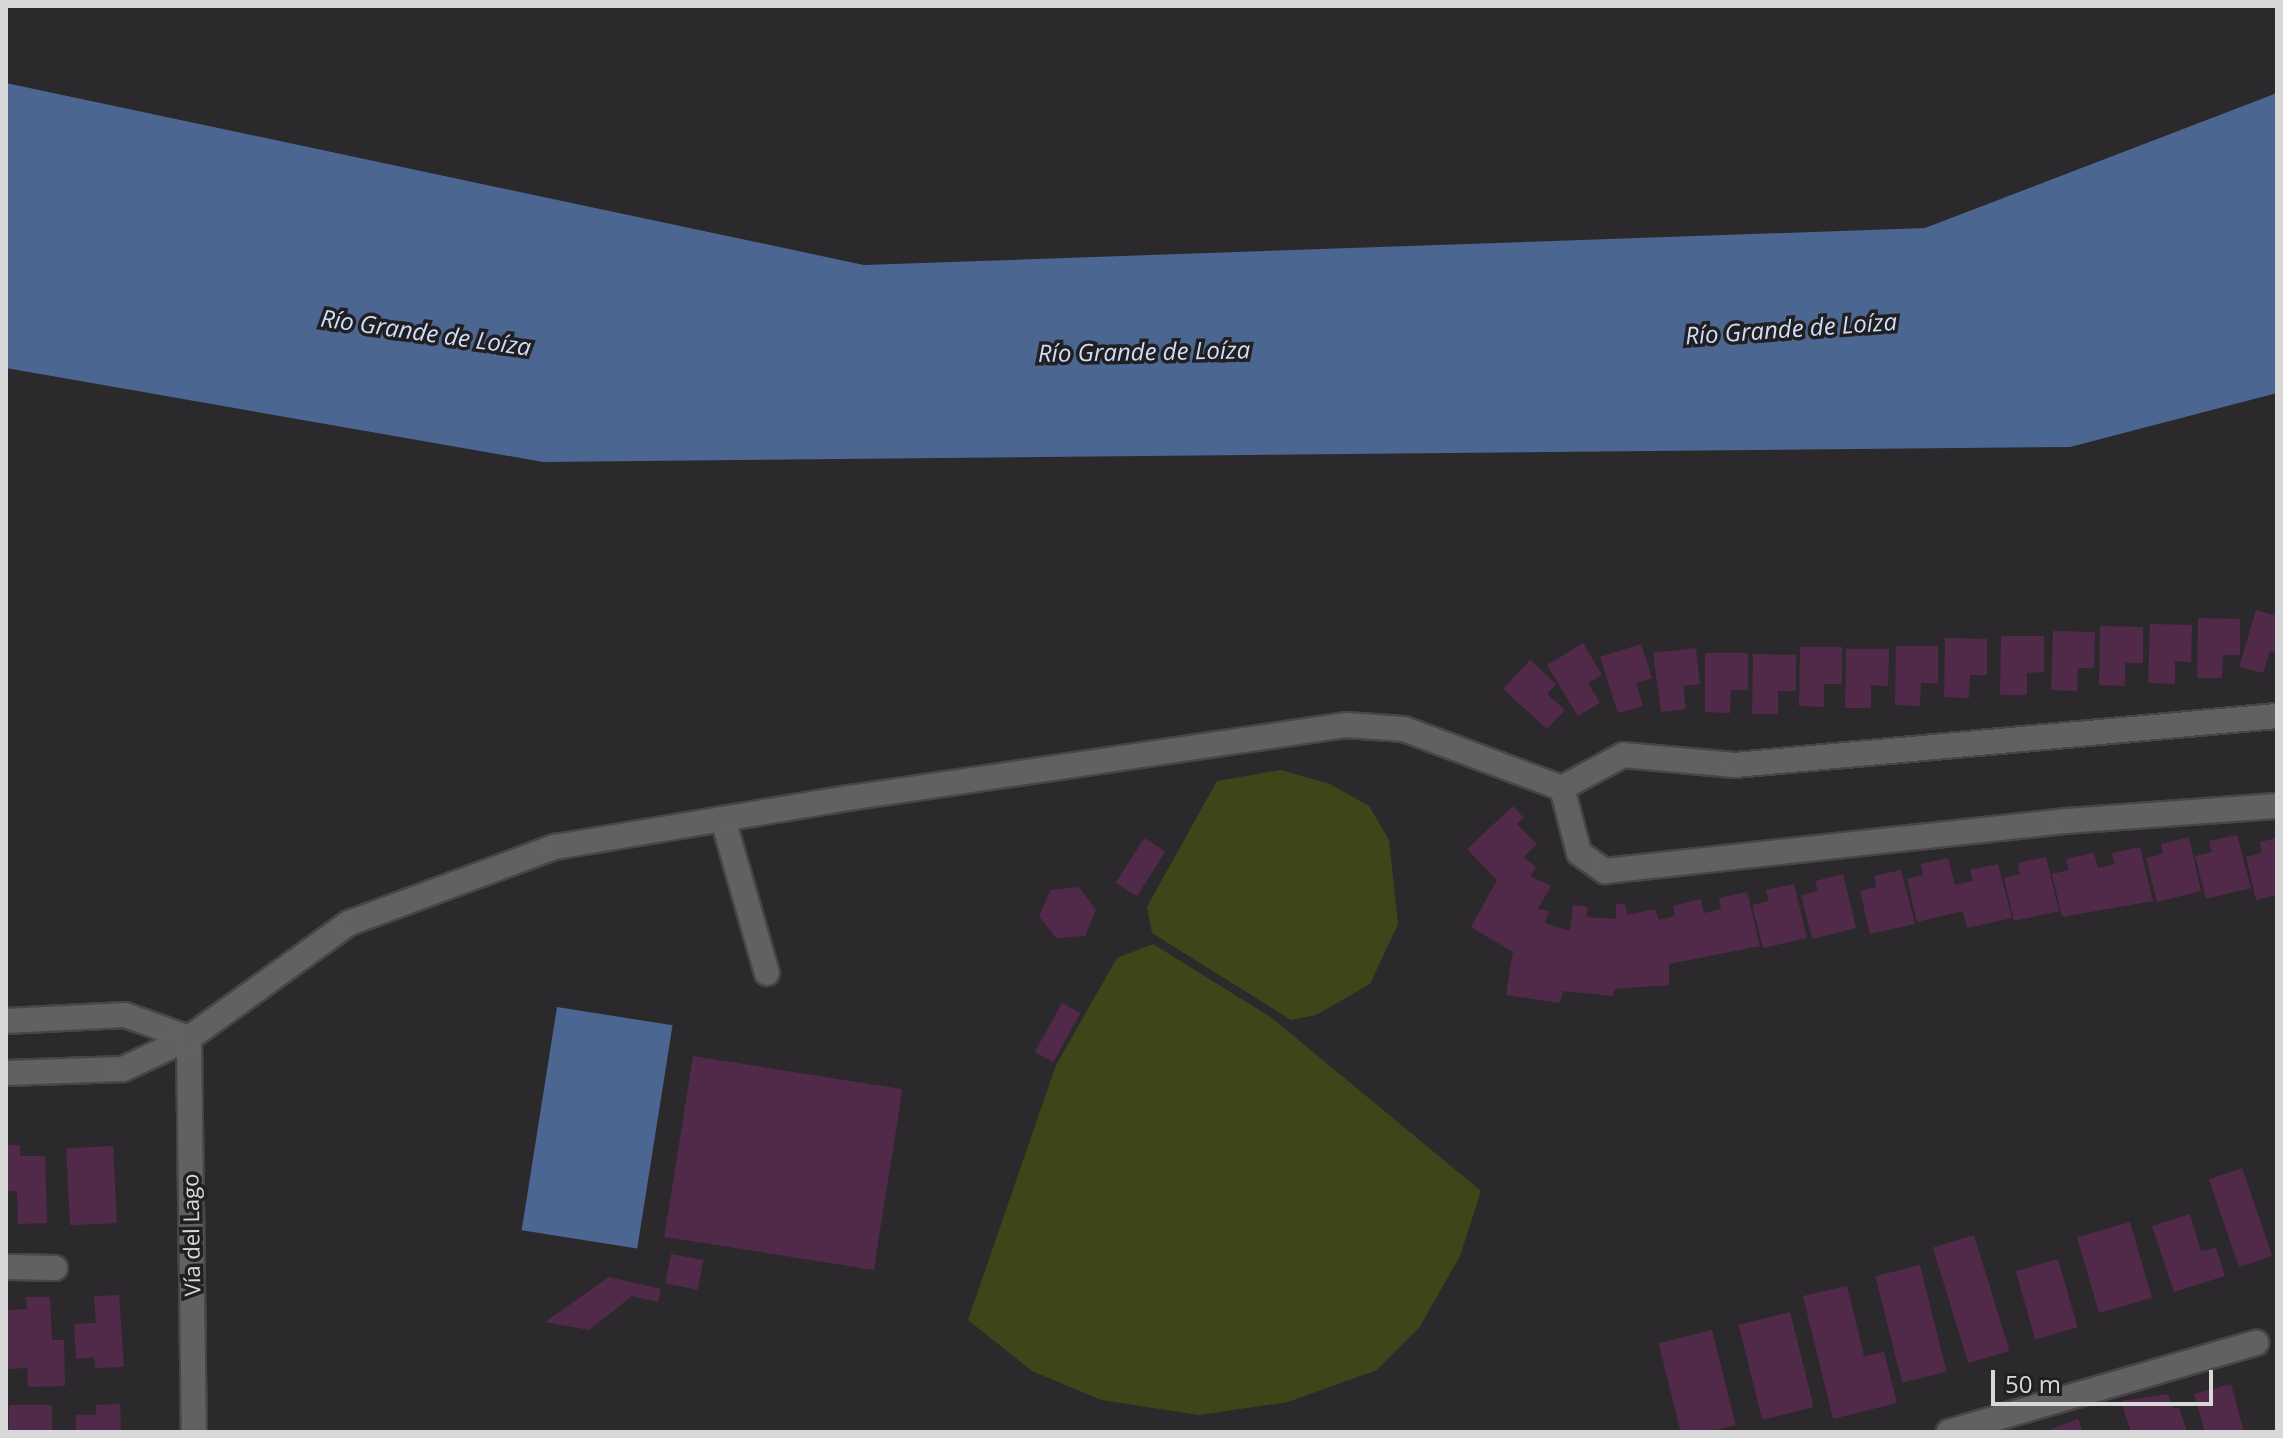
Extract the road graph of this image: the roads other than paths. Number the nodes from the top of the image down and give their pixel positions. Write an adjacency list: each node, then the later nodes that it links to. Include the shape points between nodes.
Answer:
1 (2277, 716): 2 (street, via 1735,765 1623,755)
2 (1562, 788): 3 (street, via 1579,853 1605,871 2066,821); 4 (street, via 1404,729 1346,725)
3 (2277, 806)
4 (723, 819): 5 (street); 7 (street, via 555,847 349,923)
5 (767, 973)
6 (6, 1021): 7 (street, via 125,1015)
7 (189, 1038): 8 (street, via 123,1069); 12 (street, Vía del Lago)
8 (6, 1073)
9 (6, 1267): 10 (street)
10 (55, 1268)
11 (2256, 1343): 13 (street)
12 (194, 1432)
13 (1949, 1432)

